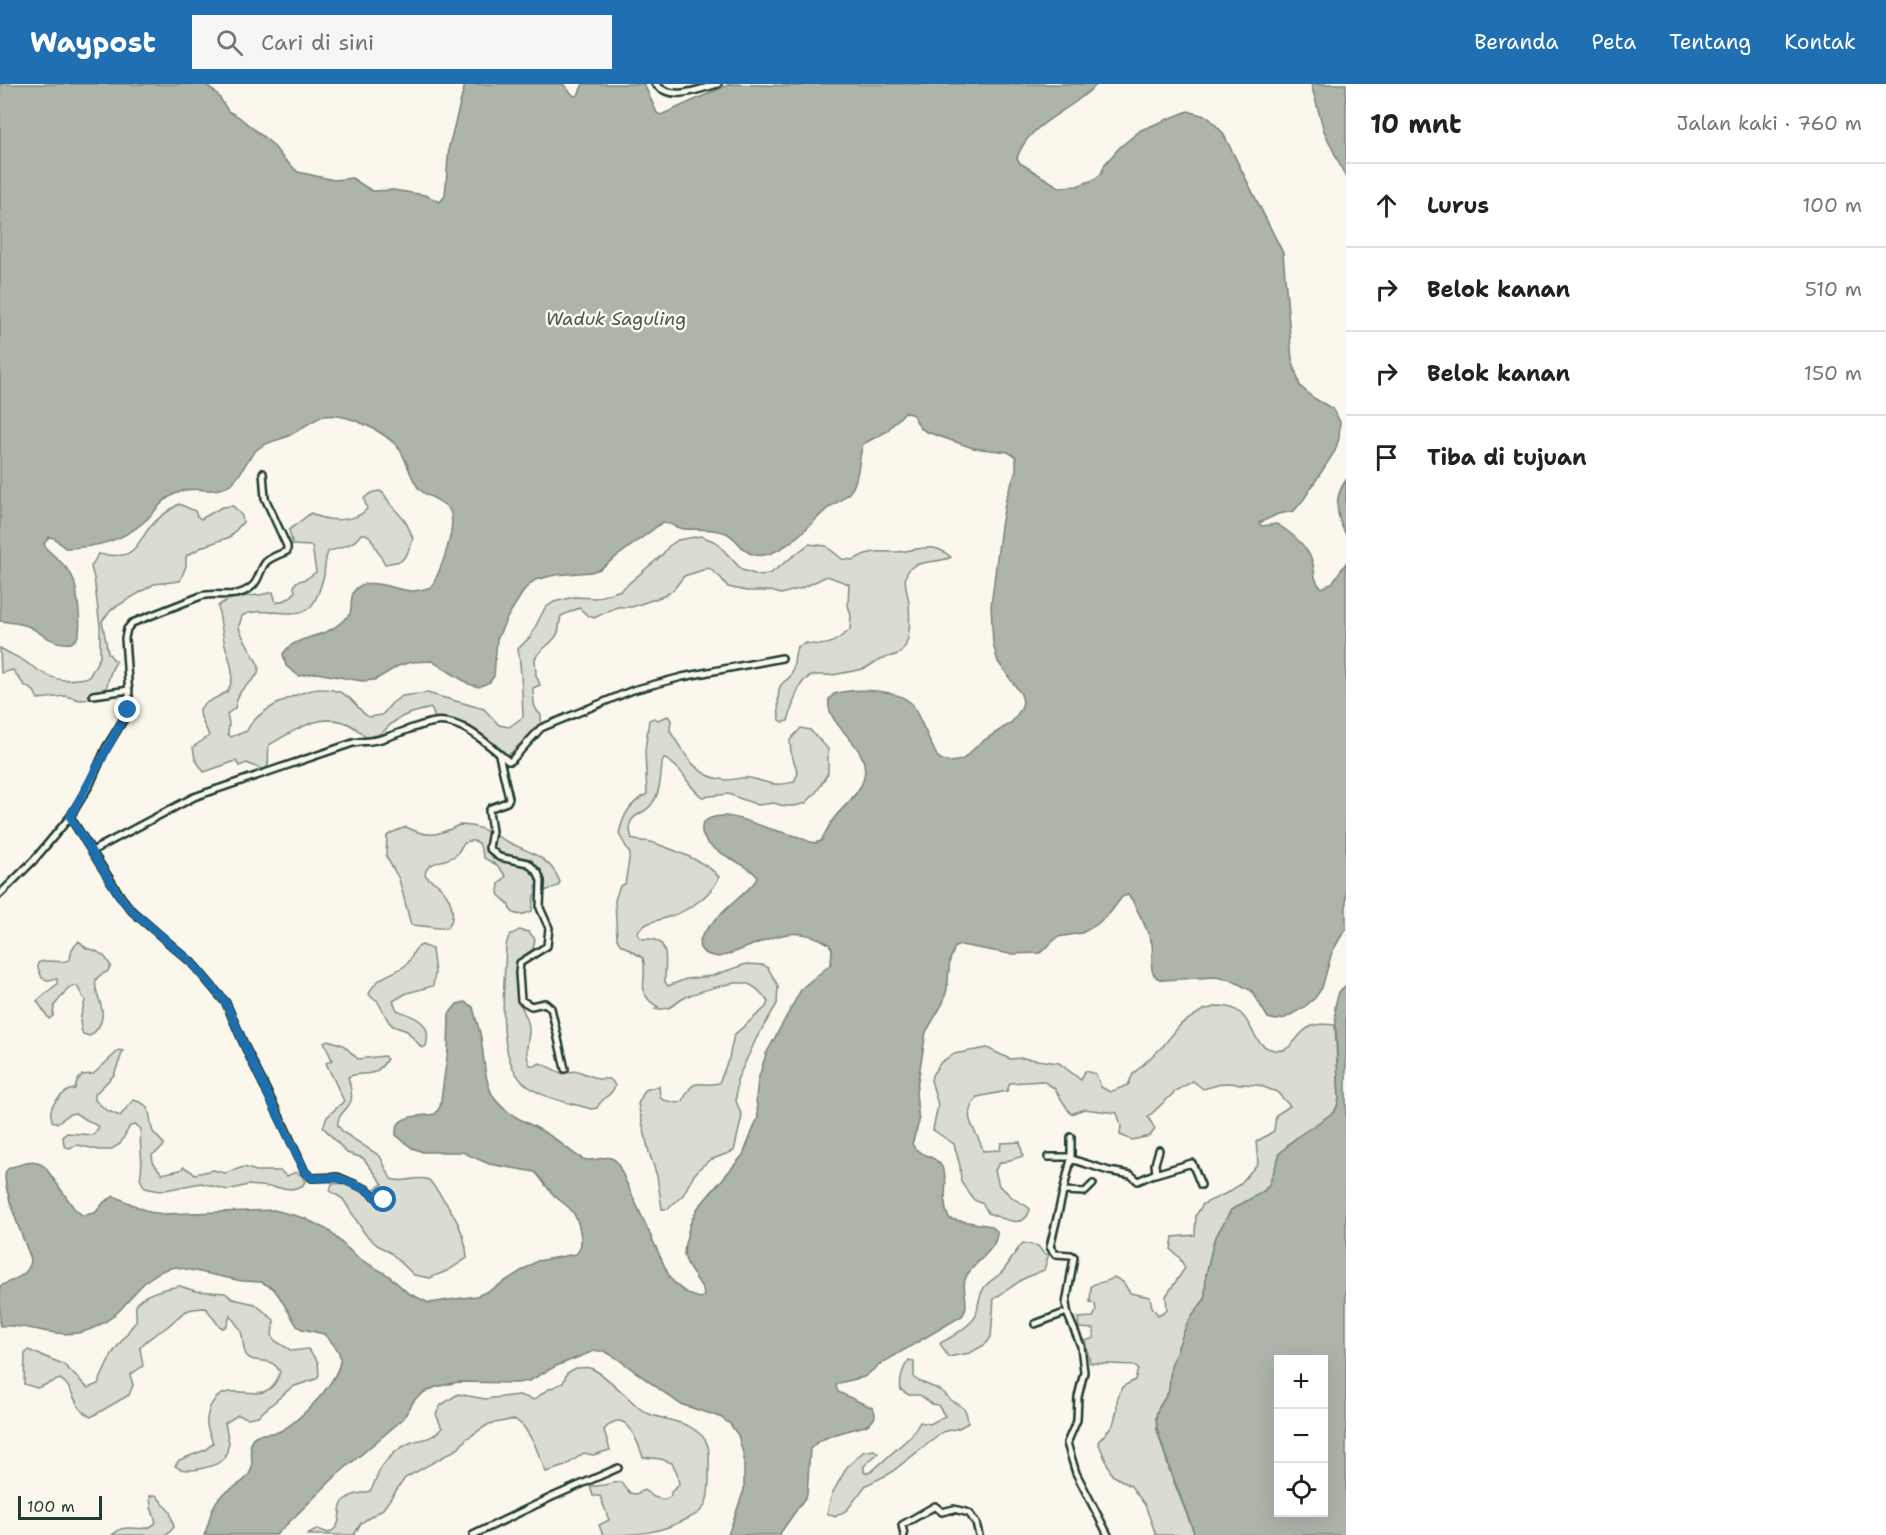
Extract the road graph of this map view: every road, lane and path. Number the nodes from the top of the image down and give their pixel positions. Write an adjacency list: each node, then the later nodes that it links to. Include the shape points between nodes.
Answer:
1 (655, 84): 2 (street, via 675,94)
2 (718, 84)
3 (263, 473): 5 (street, via 265,498 287,551 268,561 257,581 245,591 201,596 132,623 124,638)
4 (782, 658): 7 (street, via 648,684 536,732 513,760)
5 (129, 690): 6 (street); 8 (street, via 127,714)
6 (93, 695)
7 (499, 753): 9 (street, via 457,725 434,722 379,740 353,743 194,797); 11 (street, via 509,798 489,811 489,848 499,857 528,863 541,878 540,908 549,928 547,946 520,963 521,1000 531,1006 545,1003 551,1008)
8 (70, 817): 9 (street); 10 (street)
9 (92, 851): 20 (street, via 111,885 132,911 192,963 226,1003 305,1172 312,1178 338,1178)
10 (0, 894)
11 (565, 1070)
12 (1071, 1137): 15 (street)
13 (1159, 1150): 16 (street)
14 (1048, 1158): 15 (street)
15 (1071, 1158): 16 (street, via 1131,1175 1136,1181); 19 (street)
16 (1155, 1174): 18 (street, via 1192,1163)
17 (1093, 1184): 19 (street, via 1085,1192)
18 (1201, 1185)
19 (1064, 1191): 21 (street, via 1050,1247 1055,1254 1074,1257)
20 (384, 1200)
21 (1067, 1312): 22 (street); 27 (street, via 1081,1346 1084,1372 1077,1420 1067,1443 1076,1473)
22 (1035, 1324)
23 (618, 1468): 24 (street)
24 (473, 1535)
25 (903, 1535): 26 (street, via 902,1525 935,1506 942,1512 954,1509 969,1514)
26 (979, 1535)
27 (1108, 1535)

